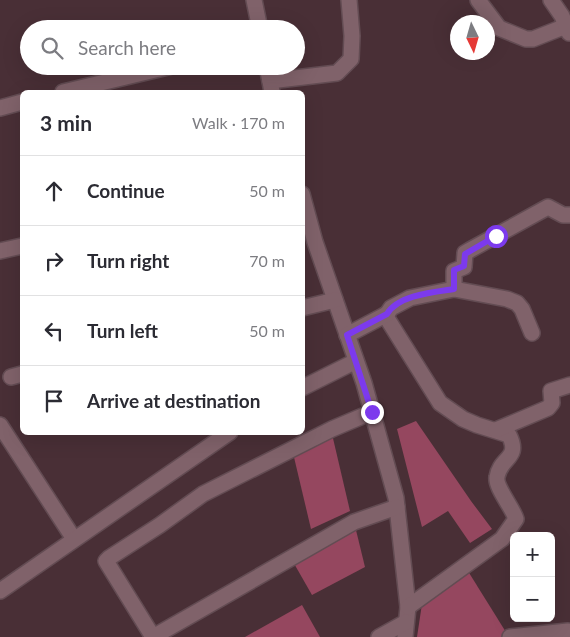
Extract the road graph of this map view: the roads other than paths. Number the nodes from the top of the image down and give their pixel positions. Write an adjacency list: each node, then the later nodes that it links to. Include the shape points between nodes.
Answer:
1 (254, 0): 5 (street)
2 (349, 0): 8 (street, via 351,58 338,73)
3 (478, 0): 6 (street, via 499,28 526,39)
4 (551, 0): 6 (street)
5 (258, 20)
6 (568, 30)
7 (134, 75): 9 (street)
8 (270, 80)
9 (71, 90)
10 (20, 103): 11 (street)
11 (0, 108)
12 (305, 205): 17 (street)
13 (570, 215): 16 (street, via 548,207 470,250 465,254 464,266 454,270)
14 (20, 247): 15 (street)
15 (0, 252)
16 (454, 289): 19 (street, via 410,298); 20 (street, via 517,303)
17 (335, 300): 18 (street); 21 (street)
18 (305, 307)
19 (385, 315): 21 (street); 27 (street, via 440,403 463,419)
20 (532, 333)
21 (347, 335): 22 (street)
22 (356, 361): 24 (street); 25 (street)
23 (570, 385): 27 (street, via 551,392 552,403 548,408)
24 (305, 386)
25 (372, 412): 30 (street); 30 (street, via 203,494 106,561 153,637 354,522)
26 (0, 425): 29 (street)
27 (496, 430): 33 (street, via 509,435 513,443 514,451 497,477 516,519 502,539)
28 (226, 435): 31 (street)
29 (6, 445): 31 (street)
30 (397, 507): 33 (street)
31 (74, 539): 32 (street)
32 (0, 591)
33 (406, 622): 35 (street)
34 (568, 631): 36 (street)
35 (379, 637)
36 (510, 637)

